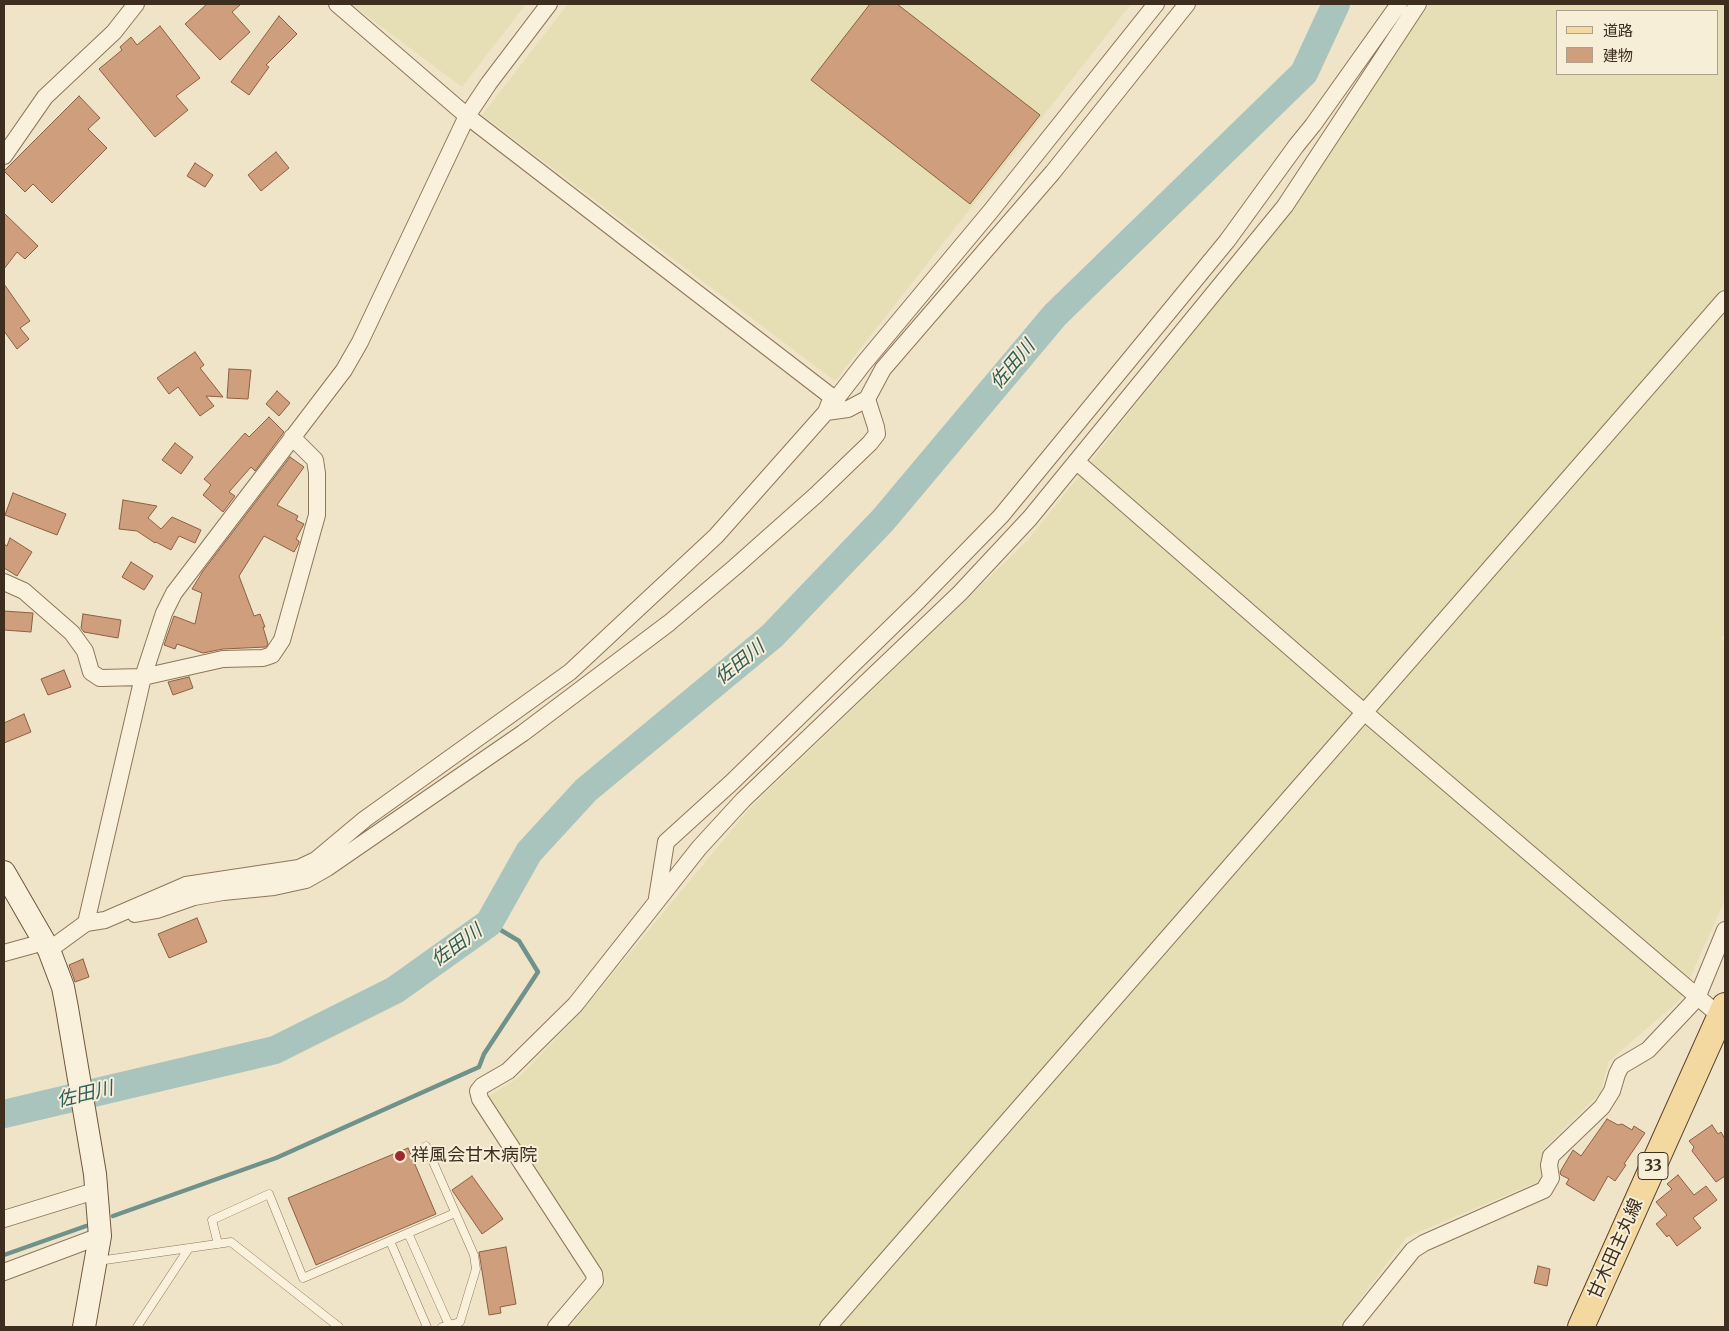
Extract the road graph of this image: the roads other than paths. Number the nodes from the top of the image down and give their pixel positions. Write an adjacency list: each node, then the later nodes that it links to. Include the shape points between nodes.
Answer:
1 (136, 4): 9 (street, via 114,32 45,97)
2 (337, 4): 8 (street)
3 (549, 4): 8 (street)
4 (1156, 4): 12 (street)
5 (1187, 4): 11 (street, via 1052,172 883,369)
6 (1399, 4): 19 (street, via 1228,241 1001,516 732,783 666,842)
7 (1418, 4): 14 (street, via 1285,206)
8 (467, 116): 12 (street, via 832,397); 13 (street, via 360,342 344,370)
9 (4, 156)
10 (1725, 299): 17 (street)
11 (867, 400): 12 (street, via 848,409); 20 (street, via 877,434 870,443 735,567 669,623 522,734 326,868 292,884 194,897 157,910)
12 (826, 412): 20 (street, via 716,536 570,672 365,819 316,860 299,868 186,885)
13 (292, 437): 16 (street, via 174,593); 16 (street, via 315,460 317,515 277,649 263,658 223,659)
14 (1077, 462): 17 (street); 19 (street, via 960,593 742,800)
15 (4, 582): 16 (street, via 24,591 72,633 95,675 100,678)
16 (143, 677): 21 (street)
17 (1364, 712): 25 (street); 44 (street)
18 (4, 872): 23 (main road)
19 (657, 900): 43 (street, via 575,1005 508,1071 482,1086 478,1092 594,1274 595,1281)
20 (105, 920): 21 (street)
21 (86, 923): 23 (street)
22 (1725, 930): 25 (street)
23 (46, 946): 24 (street); 28 (main road, via 63,987)
24 (4, 953)
25 (1698, 998): 26 (street); 45 (street, via 1648,1050 1621,1066 1612,1091 1602,1106 1551,1156 1548,1165 1551,1178 1544,1190 1413,1250)
26 (1723, 1011): 46 (main road, 甘木田主丸線 / 33)
27 (426, 1146): 29 (lane)
28 (96, 1182): 30 (street); 32 (main road)
29 (455, 1213): 31 (lane); 38 (lane, via 474,1255 476,1269 460,1322)
30 (4, 1219)
31 (408, 1233): 33 (lane); 38 (lane)
32 (100, 1236): 36 (main road); 37 (street)
33 (390, 1241): 34 (lane, via 304,1278 268,1194 212,1220); 42 (lane)
34 (218, 1244): 35 (lane); 41 (lane, via 231,1242)
35 (190, 1248): 36 (lane); 40 (lane)
36 (96, 1261): 39 (main road)
37 (4, 1272)
38 (446, 1326)
39 (84, 1327)
40 (137, 1327)
41 (338, 1327)
42 (427, 1327)
43 (556, 1327)
44 (828, 1327)
45 (1351, 1327)
46 (1581, 1327)

